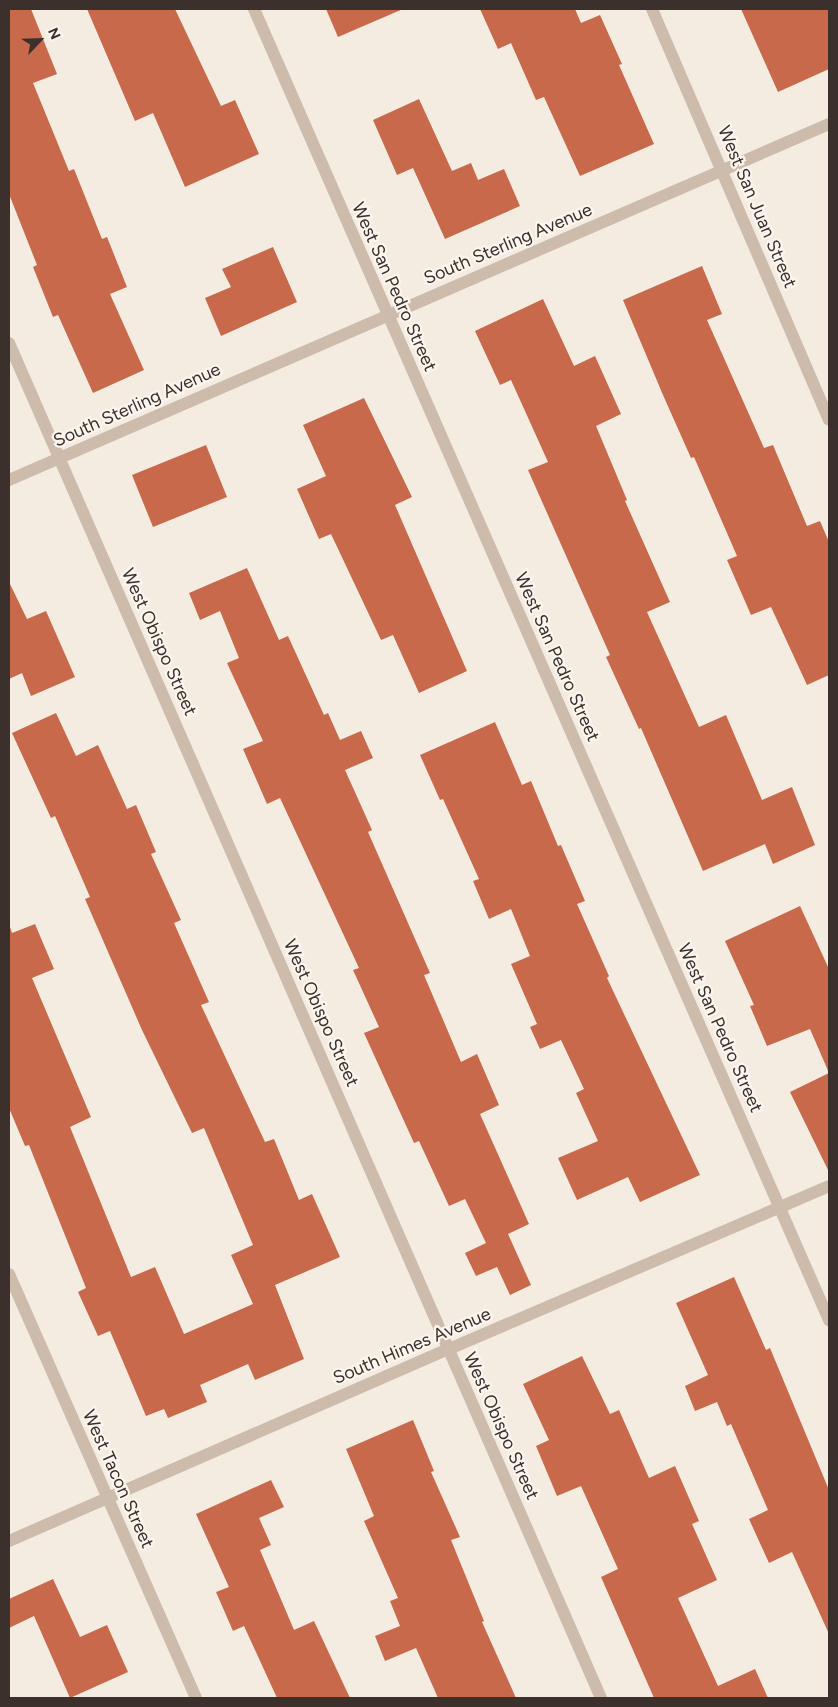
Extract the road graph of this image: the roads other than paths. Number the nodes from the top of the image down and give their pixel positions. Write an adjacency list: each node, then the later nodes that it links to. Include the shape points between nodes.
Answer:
1 (254, 9): 5 (street, West San Pedro Street)
2 (652, 9): 4 (street, West San Juan Street)
3 (829, 124): 4 (street, South Sterling Avenue)
4 (722, 170): 5 (street, South Sterling Avenue); 7 (street, West San Juan Street)
5 (388, 315): 8 (street, South Sterling Avenue); 11 (street, West San Pedro Street)
6 (9, 343): 8 (street, West Obispo Street)
7 (829, 420)
8 (59, 458): 9 (street, South Sterling Avenue); 14 (street, West Obispo Street)
9 (9, 480)
10 (829, 1186): 11 (street, South Himes Avenue)
11 (780, 1208): 13 (street, West San Pedro Street); 14 (street, South Himes Avenue)
12 (9, 1274): 15 (street, West Tacon Street)
13 (829, 1320)
14 (449, 1349): 15 (street, South Himes Avenue); 18 (street, West Obispo Street)
15 (107, 1498): 16 (street, South Himes Avenue); 17 (street, West Tacon Street)
16 (9, 1541)
17 (196, 1698)
18 (601, 1698)

